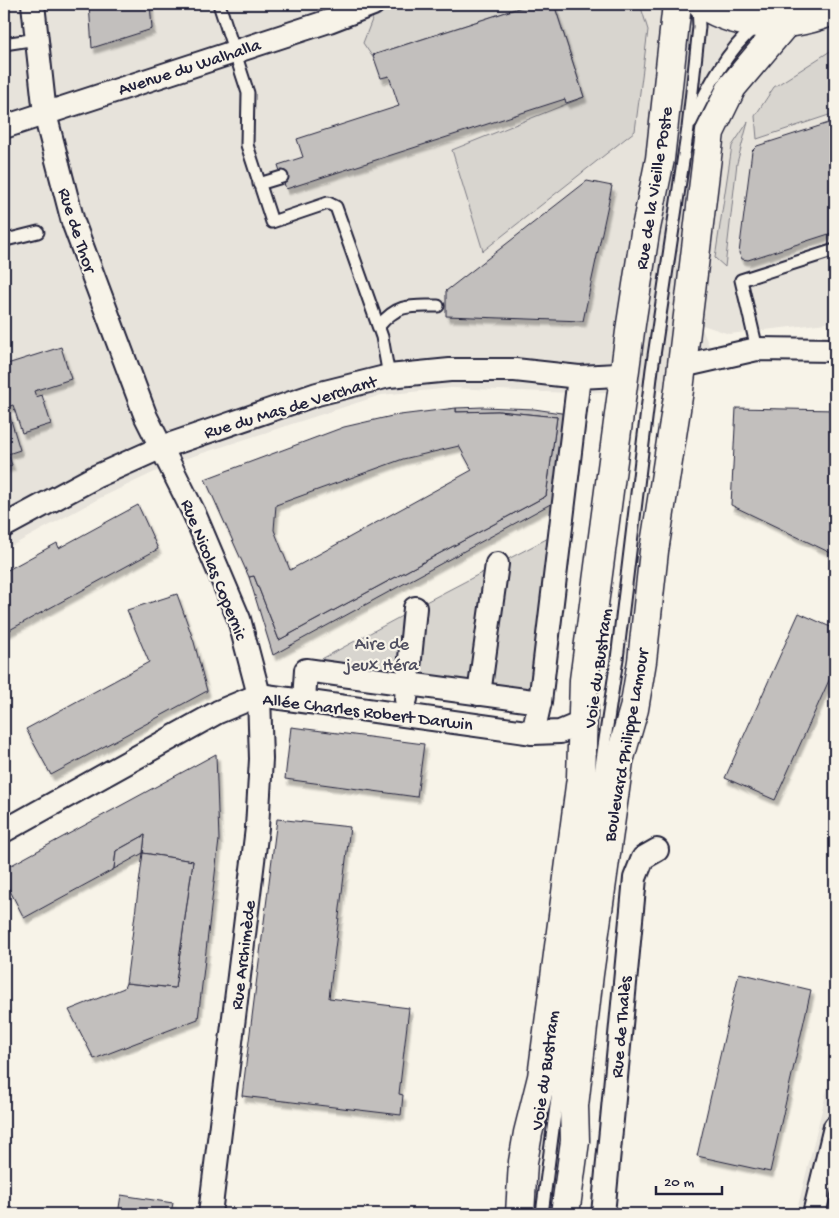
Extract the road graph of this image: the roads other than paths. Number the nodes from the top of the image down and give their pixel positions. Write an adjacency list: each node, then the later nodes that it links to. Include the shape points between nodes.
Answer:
1 (33, 4): 10 (street, Rue de Thor)
2 (219, 4): 12 (lane)
3 (373, 4): 12 (street, Avenue du Walhalla)
4 (677, 4): 26 (main road, Rue de la Vieille Poste, via 660,159 645,233)
5 (698, 4): 15 (lane, Voie du Bustram, via 699,27)
6 (702, 4): 8 (main road, via 732,18)
7 (835, 10): 9 (main road, via 817,18)
8 (758, 23): 9 (main road); 15 (lane, Voie du Bustram, via 723,64)
9 (785, 24): 25 (main road, via 732,87 710,132)
10 (37, 38): 11 (lane); 13 (street, Rue de Thor)
11 (4, 44)
12 (236, 50): 13 (street, Avenue du Walhalla); 17 (lane, via 248,93 247,145)
13 (45, 114): 14 (street, Avenue du Walhalla); 29 (street, Rue de Thor, via 73,222)
14 (4, 127)
15 (688, 128): 46 (lane, Voie du Bustram, via 649,385 617,659)
16 (282, 177): 17 (lane)
17 (259, 184): 22 (lane, via 272,222 328,203 336,207)
18 (38, 232): 19 (lane)
19 (10, 239)
20 (835, 250): 23 (lane, via 741,280)
21 (438, 306): 22 (lane, via 404,306 389,314)
22 (379, 326): 27 (lane)
23 (757, 349): 24 (street); 25 (street)
24 (835, 350)
25 (682, 366): 47 (main road, Boulevard Philippe Lamour, via 654,552 642,661 634,709 619,760 592,955)
26 (625, 371): 28 (street, Rue du Mas de Verchant, via 618,375); 39 (main road, Boulevard Philippe Lamour, via 584,680)
27 (389, 376): 28 (street, Rue du Mas de Verchant, via 482,369); 29 (street, Rue du Mas de Verchant, via 317,394)
28 (579, 377): 37 (street)
29 (160, 448): 30 (street, Rue du Mas de Verchant, via 96,477); 35 (street, Rue Nicolas Copernic, via 194,513 239,619)
30 (4, 526)
31 (497, 564): 34 (street)
32 (415, 608): 33 (street)
33 (408, 686): 34 (street); 36 (street, via 306,670); 38 (street)
34 (479, 694): 37 (street)
35 (259, 695): 36 (street, Allée Charles Robert Darwin); 41 (street, Allée Charles Robert Darwin, via 218,712); 44 (street, Rue Archimède, via 261,759 257,828)
36 (304, 700): 38 (street, Allée Charles Robert Darwin)
37 (540, 702): 40 (street)
38 (403, 716): 40 (street, Allée Charles Robert Darwin)
39 (584, 722): 40 (street, Allée Charles Robert Darwin, via 560,732); 45 (main road, Boulevard Philippe Lamour, via 581,778 542,1077 523,1162)
40 (533, 733)
41 (4, 831)
42 (657, 850): 48 (street, Rue de Thalès, via 643,858 635,878)
43 (835, 1127): 49 (street)
44 (210, 1214)
45 (520, 1214)
46 (542, 1214)
47 (565, 1214)
48 (603, 1214)
49 (814, 1214)

